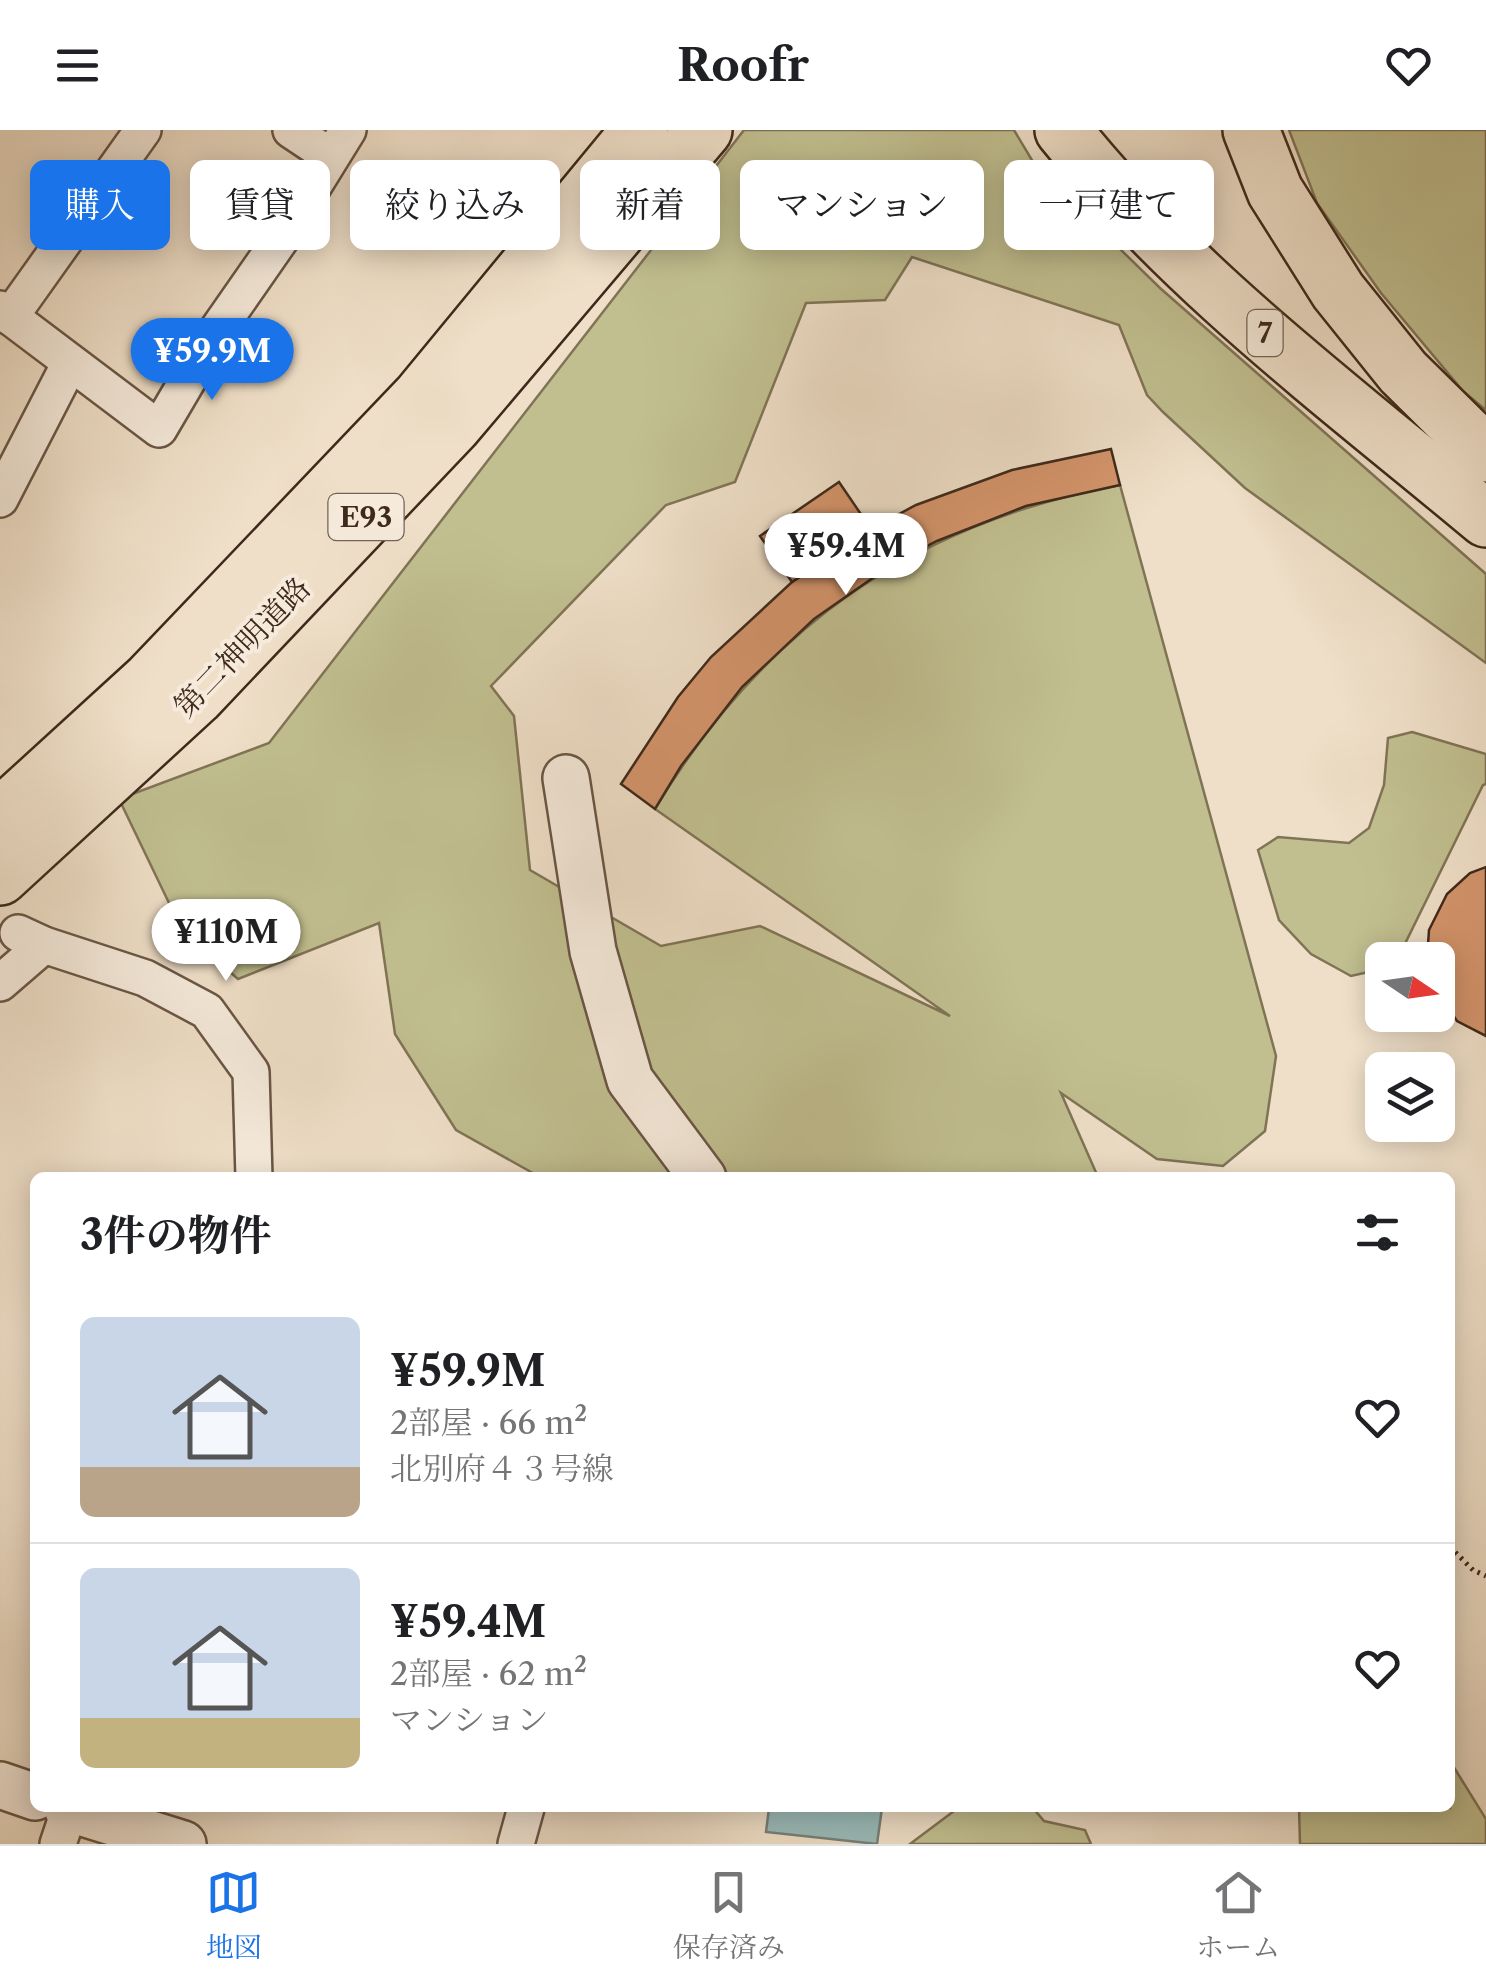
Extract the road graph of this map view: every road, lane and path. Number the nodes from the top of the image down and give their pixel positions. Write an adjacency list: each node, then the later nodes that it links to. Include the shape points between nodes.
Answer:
1 (143, 130): 8 (street)
2 (291, 130): 7 (street)
3 (640, 130): 14 (highway, 第二神明道路 / E93, via 420,398 150,680)
4 (704, 130): 15 (highway, 第二神明道路 / E93, via 454,425 196,698)
5 (1063, 130): 12 (highway, 7, via 1148,230 1200,278)
6 (1251, 130): 10 (highway, via 1274,191 1338,291 1403,372)
7 (339, 143): 9 (street, via 159,428)
8 (5, 313): 9 (street)
9 (70, 363): 11 (street)
10 (1486, 454)
11 (0, 499)
12 (1485, 518)
13 (566, 778): 18 (street, via 593,951 630,1080)
14 (0, 817)
15 (0, 877)
16 (0, 982): 17 (street, via 31,939 145,978 207,1010 250,1072)
17 (254, 1172)
18 (699, 1172)
19 (1455, 1552): 20 (path)
20 (1486, 1576)
21 (0, 1785): 22 (street)
22 (30, 1794)
23 (68, 1812): 26 (street)
24 (82, 1812): 27 (street)
25 (525, 1812): 28 (street)
26 (58, 1844)
27 (183, 1844)
28 (516, 1844)

